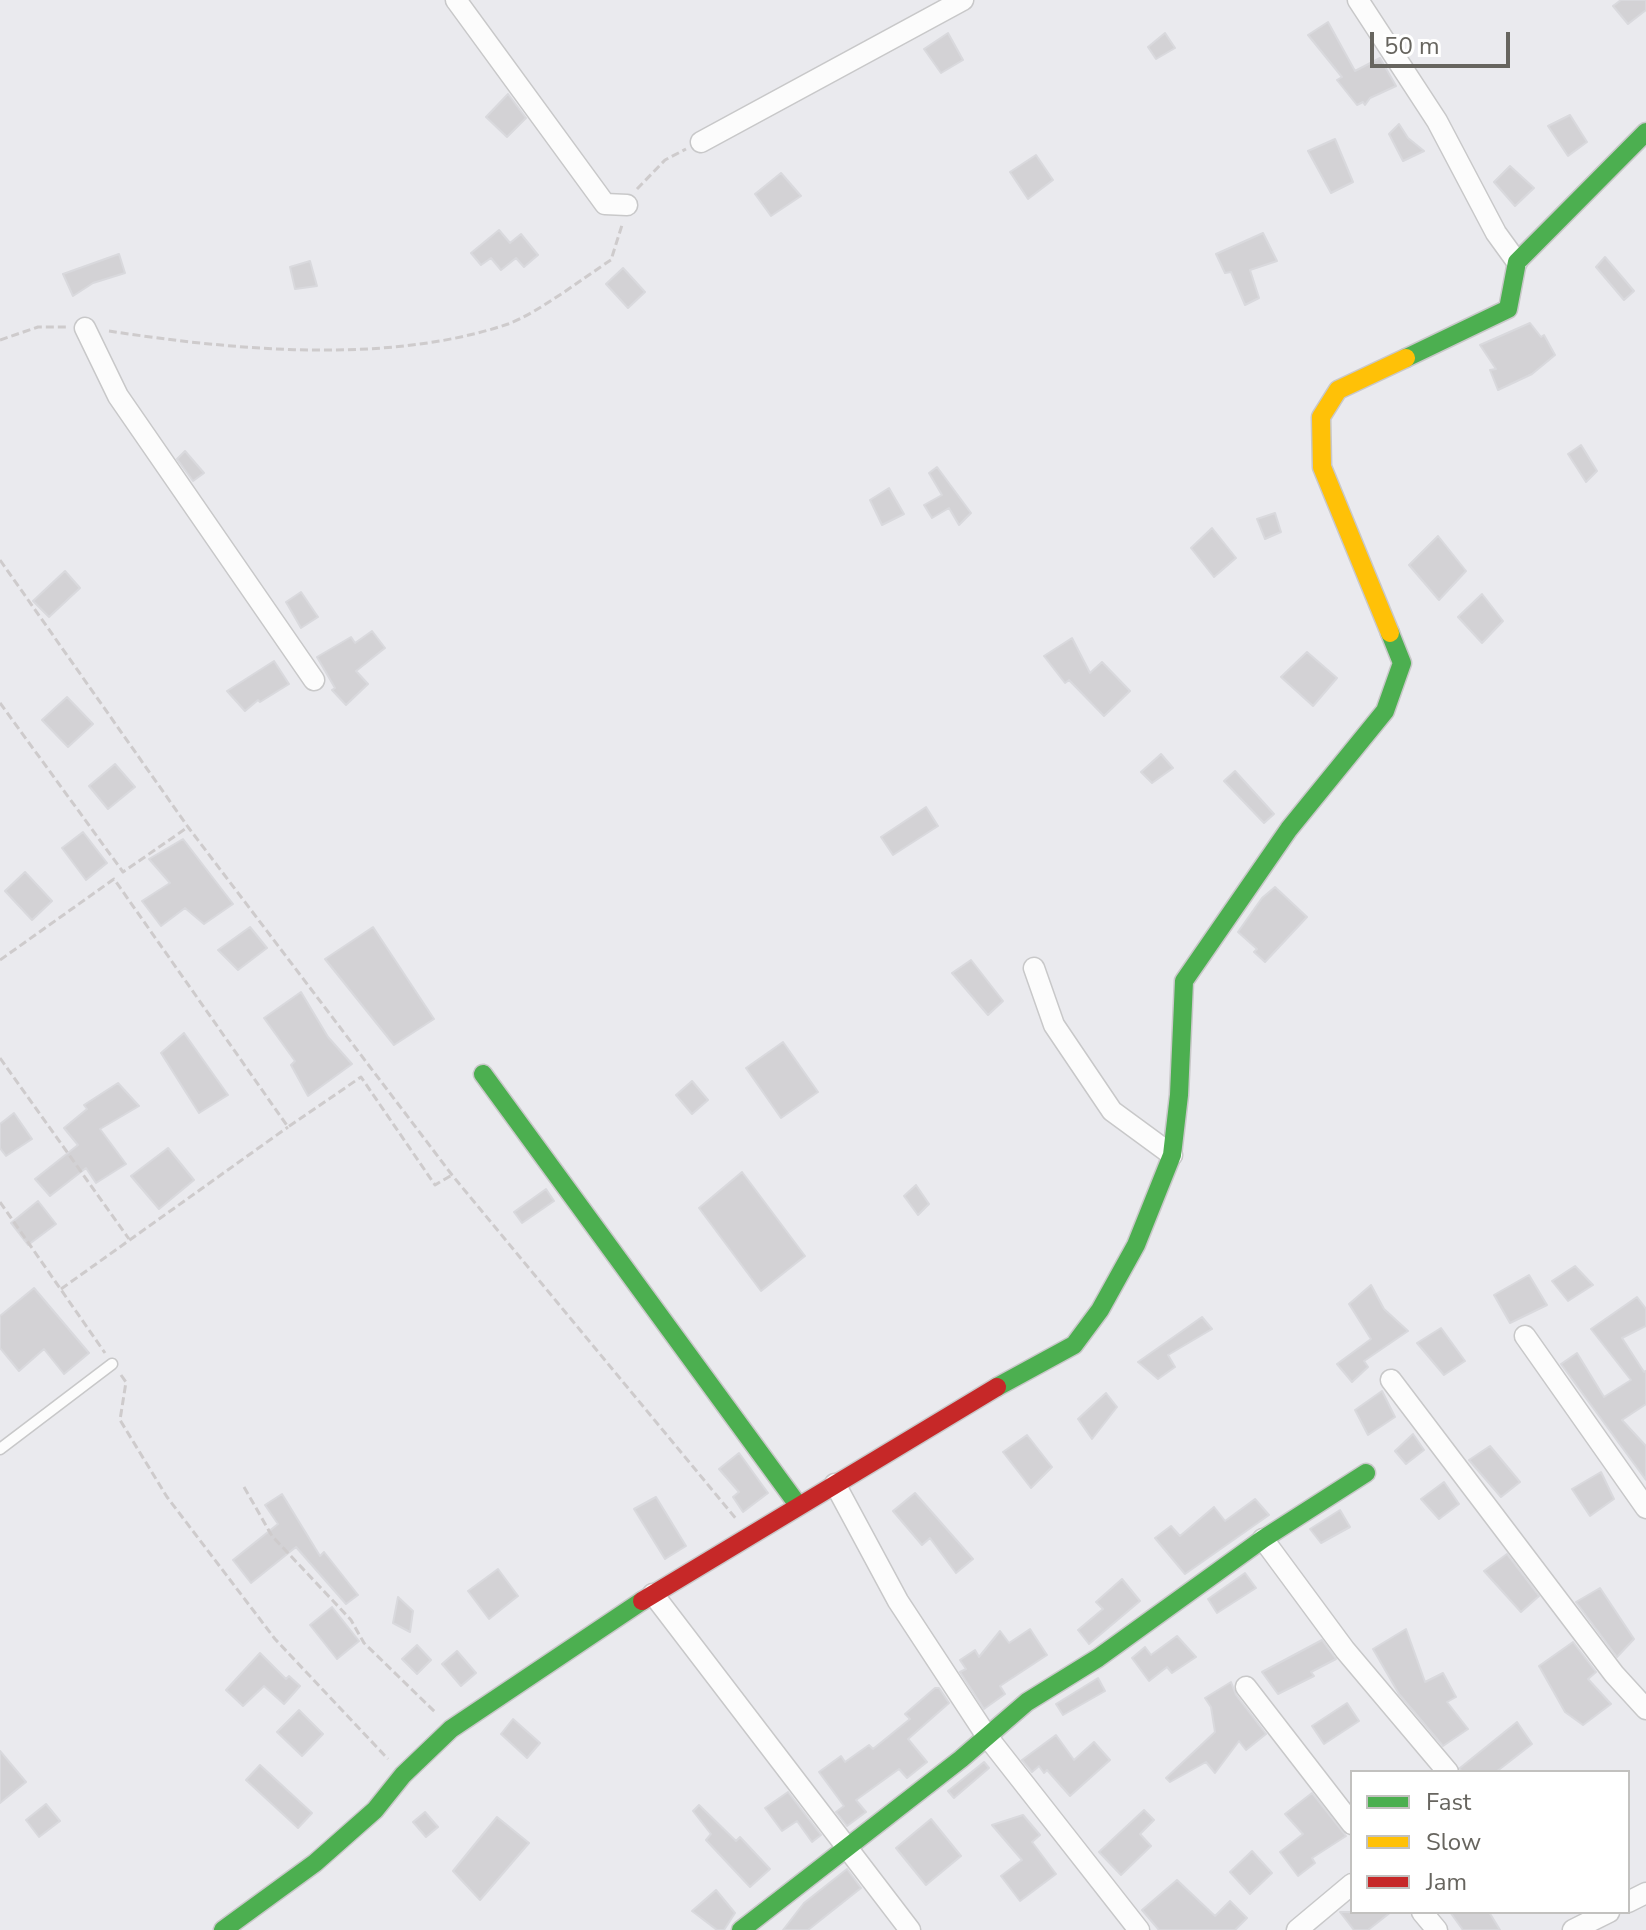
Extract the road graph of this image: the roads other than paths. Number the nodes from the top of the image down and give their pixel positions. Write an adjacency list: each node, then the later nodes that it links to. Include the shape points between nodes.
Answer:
1 (456, 0): 6 (street, via 605,204)
2 (963, 0): 5 (street)
3 (1358, 0): 7 (street, via 1437,121)
4 (1646, 132): 7 (street)
5 (701, 142)
6 (627, 205)
7 (1517, 262): 12 (street, via 1508,309 1338,390 1321,417 1322,467 1402,663 1385,711 1289,829 1184,981)
8 (85, 328): 9 (street, via 118,396)
9 (314, 680)
10 (1034, 968): 12 (street, via 1054,1025 1112,1111)
11 (483, 1074): 19 (street)
12 (1172, 1155): 18 (street, via 1136,1245 1074,1345)
13 (1525, 1336): 20 (street)
14 (112, 1364): 16 (lane)
15 (1391, 1380): 24 (street)
16 (0, 1449)
17 (1366, 1473): 21 (street)
18 (835, 1484): 19 (street); 25 (street, via 898,1601)
19 (798, 1505): 22 (street)
20 (1646, 1508)
21 (1263, 1539): 25 (street); 26 (street, via 1345,1650)
22 (653, 1594): 28 (street); 32 (street, via 451,1729 375,1810 315,1863)
23 (1246, 1687): 27 (street)
24 (1646, 1709)
25 (986, 1735): 28 (street); 35 (street)
26 (1446, 1770)
27 (1350, 1821)
28 (848, 1846): 33 (street); 34 (street)
29 (1350, 1886): 36 (street)
30 (1424, 1914): 37 (street)
31 (1605, 1914): 38 (street)
32 (223, 1930)
33 (741, 1930)
34 (910, 1930)
35 (1139, 1930)
36 (1297, 1930)
37 (1437, 1930)
38 (1573, 1930)

